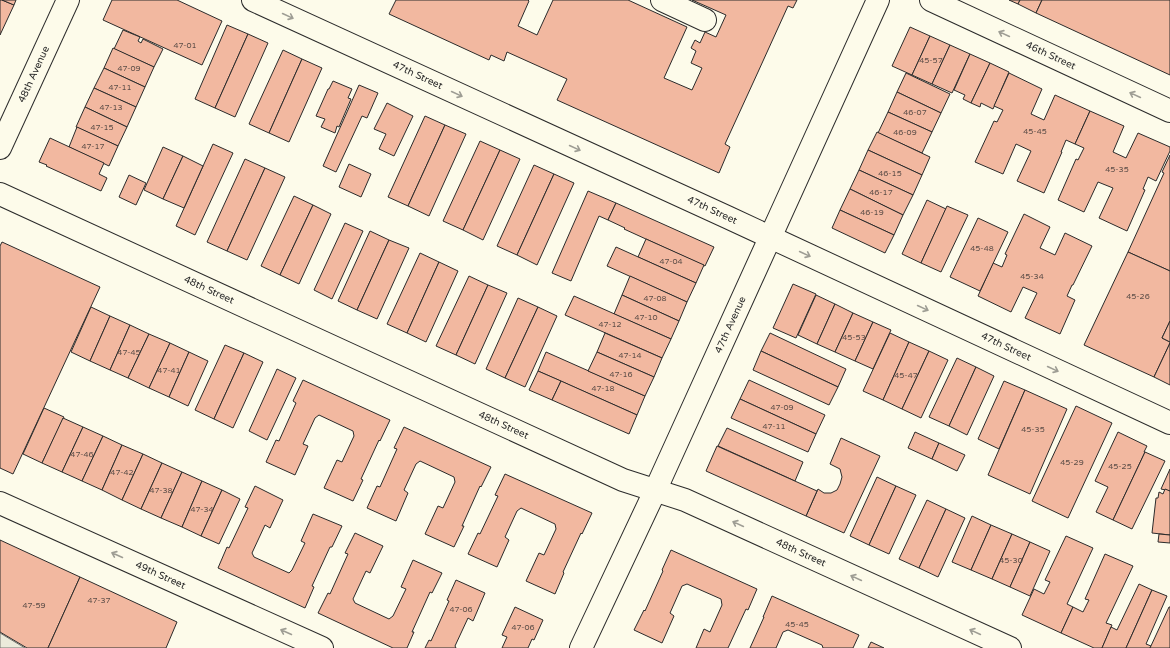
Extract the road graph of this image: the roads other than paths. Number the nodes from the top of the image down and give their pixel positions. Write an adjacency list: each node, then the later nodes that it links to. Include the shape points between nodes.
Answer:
1 (68, 0): 8 (street, 48th Avenue)
2 (253, 0): 10 (street, 47th Street, one-way to 10)
3 (662, 0): 6 (street)
4 (878, 0): 10 (street, 47th Avenue)
5 (931, 0): 7 (street, 46th Street, one-way to 5)
6 (705, 20)
7 (1170, 111)
8 (0, 148)
9 (0, 194): 12 (street, 48th Street, via 623,480)
10 (769, 238): 11 (street, 47th Street, one-way to 11); 12 (street, 47th Avenue)
11 (1170, 423)
12 (654, 491): 15 (street, 47th Avenue); 16 (street, 48th Street, one-way to 12, via 686,500)
13 (0, 502): 14 (street, 49th Street, one-way to 13)
14 (322, 648)
15 (581, 648)
16 (1010, 648)

